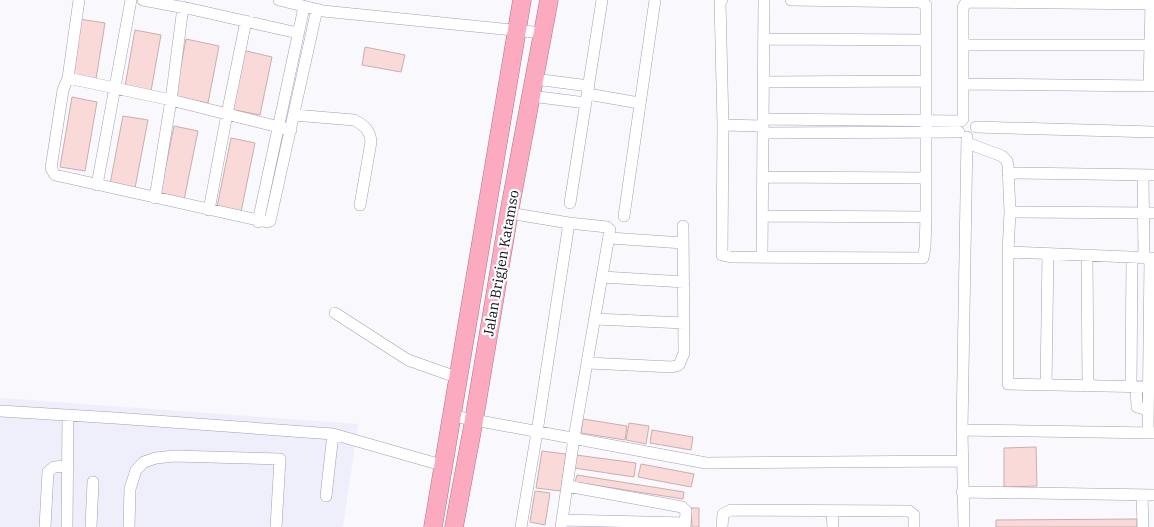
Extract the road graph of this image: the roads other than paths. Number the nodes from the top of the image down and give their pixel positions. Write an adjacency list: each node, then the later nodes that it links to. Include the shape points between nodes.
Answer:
1 (79, 0): 25 (street)
2 (131, 0): 31 (street)
3 (143, 0): 14 (street)
4 (279, 0): 15 (street)
5 (522, 0): 18 (highway, Jalan Brigjen Katamso)
6 (549, 0): 20 (highway, Jalan Brigjen Katamso)
7 (602, 0): 32 (street)
8 (655, 0): 34 (street)
9 (722, 0): 37 (street)
10 (764, 0): 21 (street)
11 (790, 0): 22 (street, via 924,2)
12 (1116, 2): 13 (street); 23 (street, via 966,2 962,8)
13 (1152, 4): 24 (street)
14 (189, 5): 17 (street); 33 (street)
15 (304, 7): 16 (street); 19 (street)
16 (317, 9): 18 (street); 36 (street)
17 (246, 21): 19 (street); 35 (street)
18 (517, 30): 20 (street); 75 (highway, Jalan Brigjen Katamso)
19 (298, 33): 39 (street)
20 (543, 33): 30 (highway, Jalan Brigjen Katamso)
21 (764, 40): 22 (street); 27 (street)
22 (926, 40): 26 (street)
23 (963, 45): 24 (street); 28 (street)
24 (1150, 45): 29 (street)
25 (68, 78): 31 (street); 48 (street, via 63,90 51,168 54,176)
26 (926, 81): 27 (street); 40 (street)
27 (763, 82): 38 (street)
28 (964, 84): 29 (street); 42 (street)
29 (1152, 86)
30 (533, 88): 32 (street); 32 (street); 54 (highway, Jalan Brigjen Katamso)
31 (116, 89): 33 (street); 48 (street)
32 (588, 94): 34 (street); 50 (street)
33 (171, 100): 35 (street); 49 (street)
34 (639, 103): 56 (street)
35 (226, 114): 39 (street); 52 (street)
36 (294, 115): 41 (street); 51 (street, via 354,120 367,129 372,142)
37 (723, 125): 38 (street); 67 (street, via 721,253 724,256)
38 (763, 126): 40 (street); 46 (street)
39 (278, 127): 41 (street); 59 (street)
40 (926, 127): 42 (street); 47 (street)
41 (290, 130): 59 (street, via 270,221)
42 (963, 131): 43 (street, via 972,120 976,127); 44 (street, via 974,144 1005,158); 83 (street)
43 (1154, 132)
44 (1008, 173): 45 (street); 53 (street)
45 (1149, 175): 55 (street)
46 (763, 177): 47 (street); 57 (street)
47 (926, 178): 58 (street)
48 (97, 185): 49 (street)
49 (155, 198): 52 (street)
50 (570, 203)
51 (360, 204)
52 (209, 210): 59 (street)
53 (1010, 212): 55 (street); 64 (street)
54 (508, 213): 60 (street); 82 (highway, Jalan Brigjen Katamso)
55 (1149, 213): 68 (street)
56 (624, 216)
57 (762, 216): 58 (street); 67 (street)
58 (926, 217): 67 (street, via 923,258)
59 (258, 222)
60 (569, 223): 62 (street, via 607,227); 84 (street)
61 (683, 226): 63 (street)
62 (610, 238): 63 (street); 69 (street)
63 (683, 243): 70 (street)
64 (1008, 252): 65 (street); 76 (street, via 1008,384)
65 (1048, 254): 66 (street); 76 (street)
66 (1087, 256): 68 (street); 77 (street)
67 (762, 257)
68 (1145, 258): 78 (street); 78 (street)
69 (603, 277): 70 (street); 72 (street)
70 (684, 282): 73 (street)
71 (335, 314): 75 (street, via 408,360)
72 (595, 319): 73 (street); 74 (street)
73 (684, 323): 74 (street, via 684,353 679,365)
74 (588, 362): 87 (street)
75 (459, 378): 81 (highway, Jalan Brigjen Katamso)
76 (1046, 386): 77 (street)
77 (1088, 386): 78 (street)
78 (1142, 387): 85 (street)
79 (0, 411): 80 (street)
80 (68, 415): 86 (street); 89 (street)
81 (453, 416): 82 (street); 90 (highway, Jalan Brigjen Katamso)
82 (474, 420): 84 (street); 106 (highway, Jalan Brigjen Katamso)
83 (962, 430): 85 (street); 88 (street)
84 (538, 432): 87 (street); 107 (street)
85 (1151, 433)
86 (333, 434): 90 (street); 96 (street)
87 (574, 438): 88 (street, via 722,464); 92 (street)
88 (962, 461): 93 (street)
89 (68, 466): 100 (street, via 48,472); 101 (street)
90 (445, 466): 105 (highway, Jalan Brigjen Katamso)
91 (93, 482): 102 (street)
92 (567, 486): 98 (street); 99 (street, via 682,506 686,511)
93 (962, 492): 94 (street); 111 (street)
94 (1142, 495): 95 (street); 112 (street)
95 (1154, 495)
96 (326, 496)
97 (832, 512): 108 (street, via 731,510 723,514); 109 (street); 110 (street, via 909,510 914,515)
98 (562, 524): 99 (street)
99 (685, 525)
100 (45, 527)
101 (67, 527)
102 (91, 527)
103 (129, 527): 104 (street, via 130,488 136,470 144,462 174,456 280,459)
104 (276, 527)
105 (433, 527)
106 (454, 527)
107 (521, 527)
108 (722, 527)
109 (833, 527)
110 (914, 527)
111 (964, 527)
112 (1143, 527)

